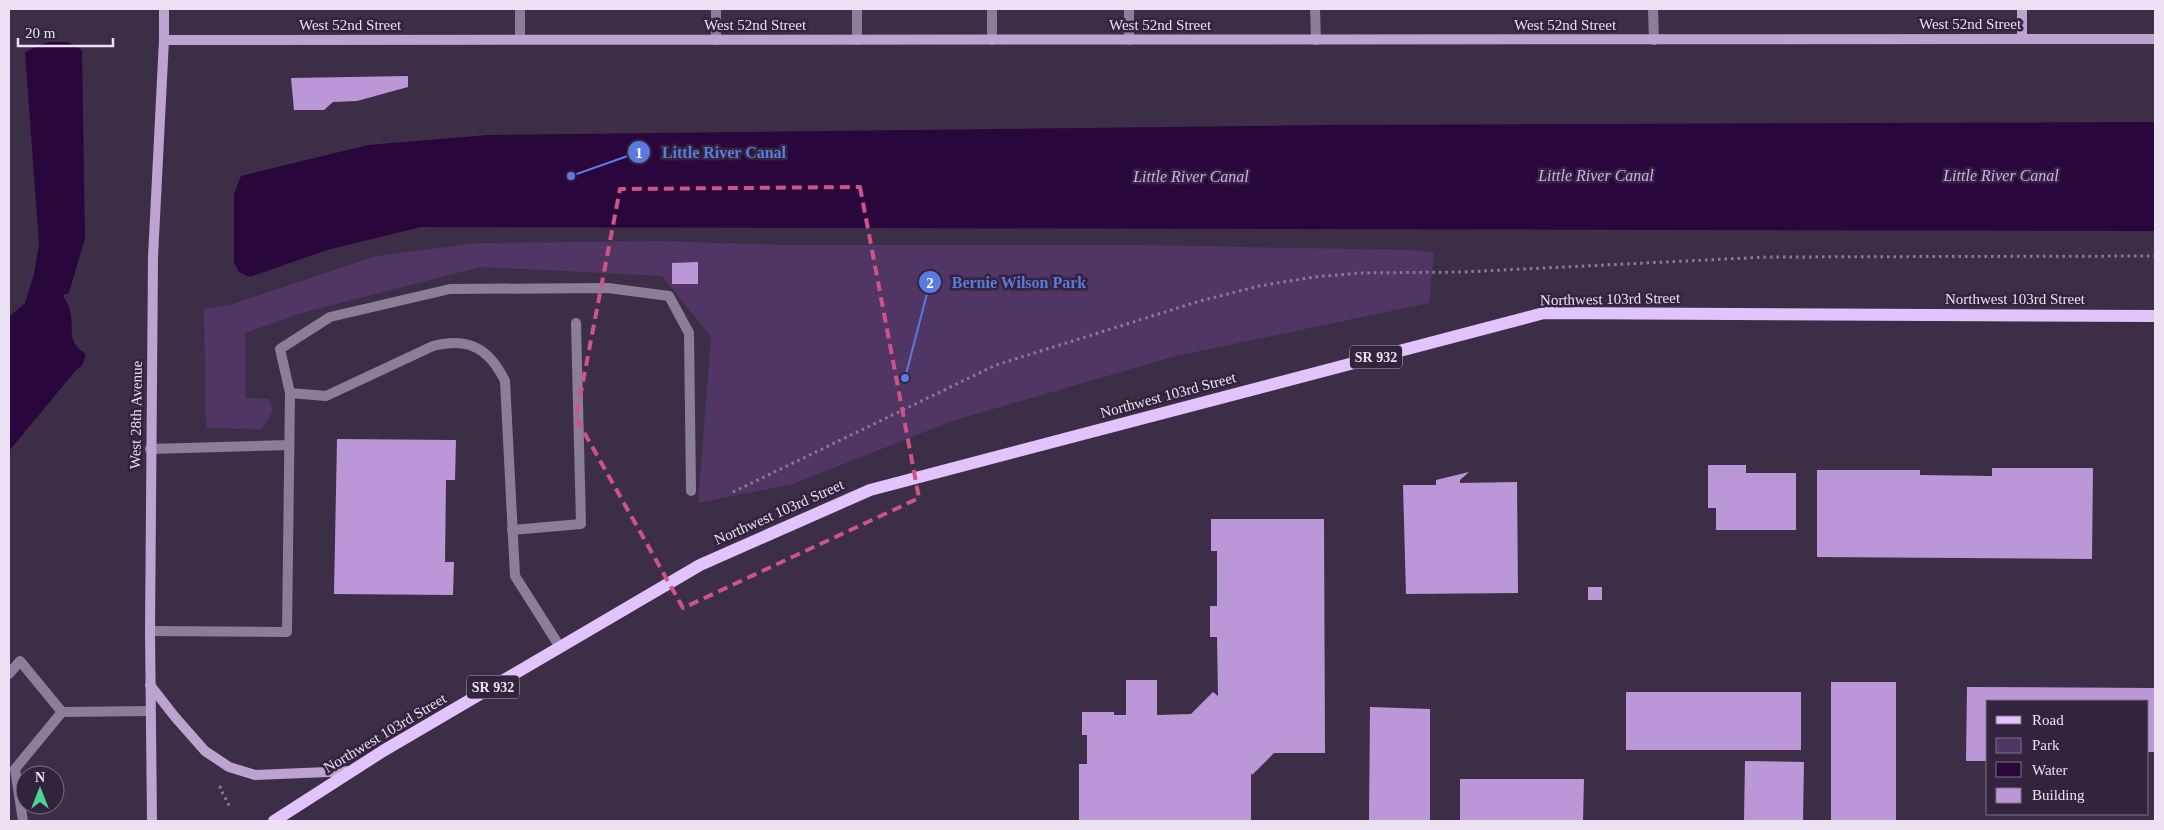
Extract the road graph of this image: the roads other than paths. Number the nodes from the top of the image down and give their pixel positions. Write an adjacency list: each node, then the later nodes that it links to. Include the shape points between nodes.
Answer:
1 (164, 9): 12 (street, West 28th Avenue)
2 (520, 9): 13 (lane)
3 (716, 9): 14 (lane)
4 (857, 9): 15 (lane)
5 (992, 9): 16 (lane)
6 (1129, 9): 17 (lane)
7 (1315, 9): 18 (lane)
8 (1653, 9): 19 (lane)
9 (2022, 9): 10 (street)
10 (2022, 39): 11 (street, West 52nd Street); 19 (street, West 52nd Street)
11 (2155, 39)
12 (164, 40): 13 (street, West 52nd Street); 24 (street, West 28th Avenue, via 153,257)
13 (520, 40): 14 (street, West 52nd Street)
14 (716, 40): 15 (street, West 52nd Street)
15 (857, 40): 16 (street, West 52nd Street)
16 (992, 40): 17 (street, West 52nd Street)
17 (1129, 40): 18 (street, West 52nd Street)
18 (1316, 40): 19 (street, West 52nd Street)
19 (1654, 40)
20 (2155, 316): 28 (main road, Northwest 103rd Street / SR 932, via 1544,313 870,490 700,565)
21 (576, 323): 26 (lane, via 581,524)
22 (290, 393): 23 (lane); 25 (lane, via 280,349 330,317 450,289 608,288 669,296 690,333); 26 (lane, via 326,396 433,346 450,342 468,344 484,352 497,364 505,381)
23 (289, 445): 24 (lane); 27 (lane, via 287,632)
24 (150, 448): 27 (street, West 28th Avenue)
25 (691, 491)
26 (512, 530): 28 (lane, via 515,576)
27 (150, 631): 30 (street, West 28th Avenue)
28 (560, 647): 34 (main road, Northwest 103rd Street / SR 932)
29 (9, 674): 32 (lane, via 20,661)
30 (150, 685): 31 (street, West 28th Avenue); 34 (street, via 205,751 228,767 255,775)
31 (150, 711): 32 (lane); 36 (street, West 28th Avenue)
32 (62, 712): 33 (lane)
33 (12, 765): 35 (lane)
34 (352, 771): 37 (main road, Northwest 103rd Street / SR 932)
35 (23, 821)
36 (152, 821)
37 (274, 821)

